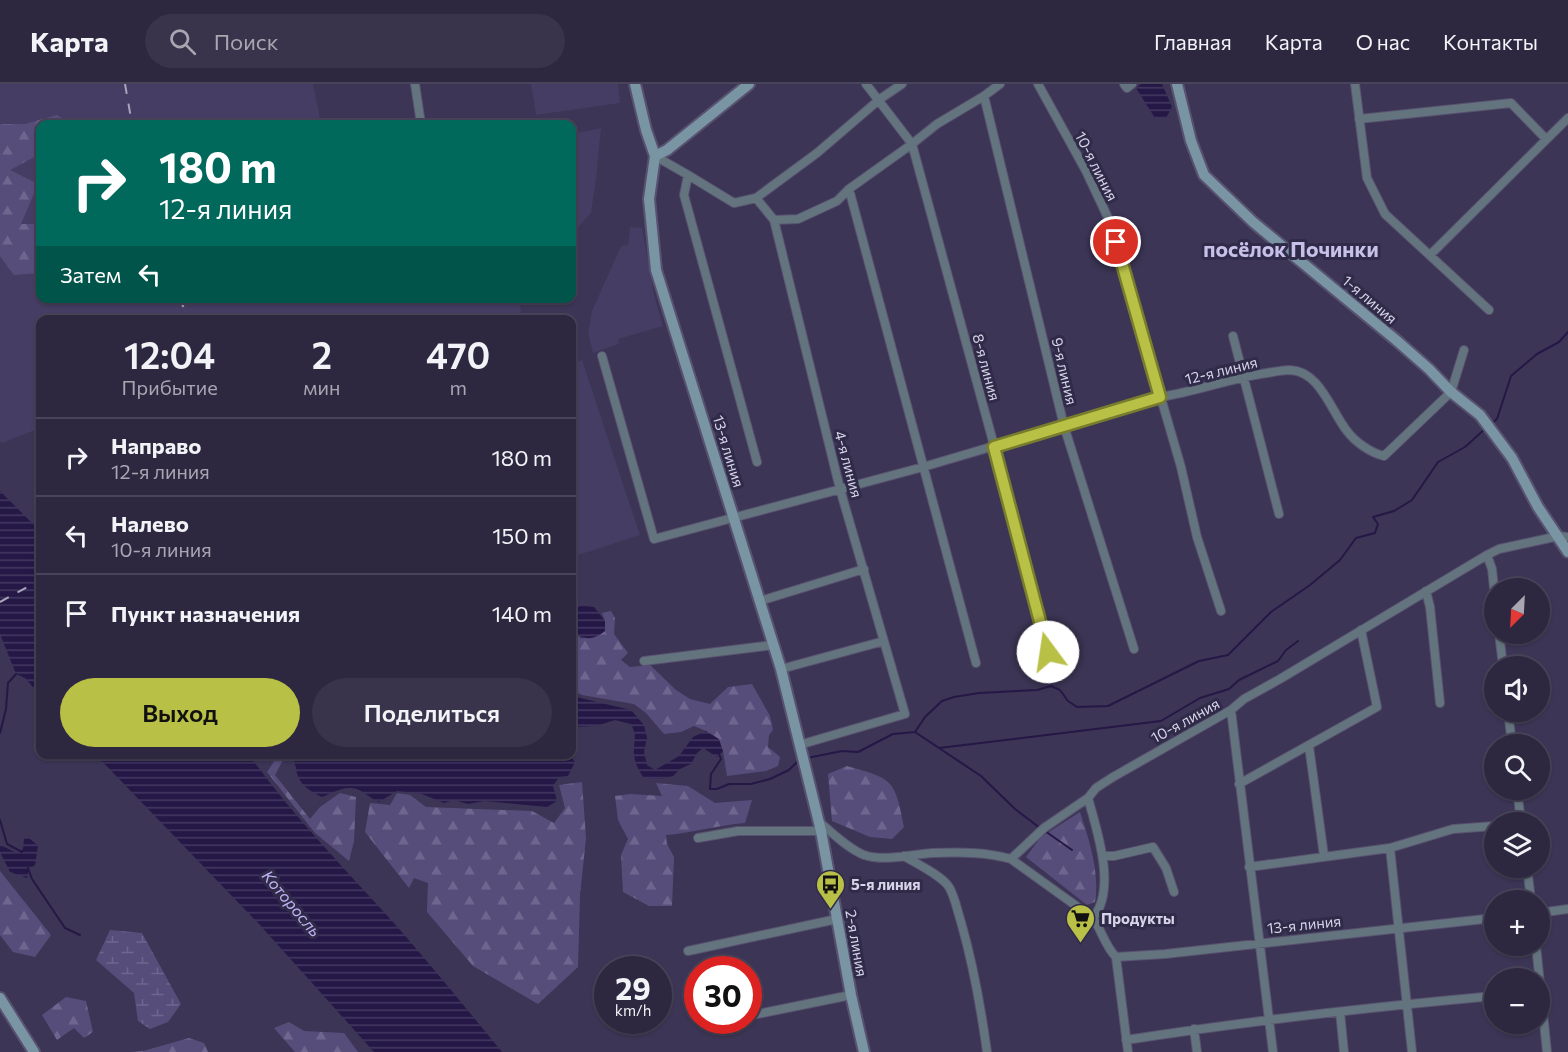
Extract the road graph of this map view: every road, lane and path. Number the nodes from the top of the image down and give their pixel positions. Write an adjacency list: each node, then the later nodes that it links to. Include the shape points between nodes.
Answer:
1 (415, 84): 16 (street)
2 (635, 84): 19 (street)
3 (749, 84): 19 (street)
4 (866, 84): 13 (street, 8-я линия)
5 (902, 84): 13 (street)
6 (1000, 84): 12 (street)
7 (1038, 84): 31 (street, 10-я линия, via 1110,222)
8 (1124, 84): 9 (street, via 1127,88)
9 (1132, 84)
10 (1177, 84): 30 (street, 1-я линия, via 1204,175)
11 (1355, 84): 15 (street)
12 (984, 96): 18 (street, via 936,123); 32 (street, 9-я линия)
13 (880, 99): 18 (street, 8-я линия); 22 (street)
14 (1568, 118): 17 (street)
15 (1359, 119): 17 (street, via 1511,103); 24 (street, via 1367,178 1384,214)
16 (420, 120)
17 (1546, 139): 24 (street)
18 (912, 144): 21 (street); 33 (street, 8-я линия)
19 (655, 156): 20 (street); 38 (street, 13-я линия, via 649,199 656,270)
20 (688, 175): 22 (street, via 734,203); 34 (street, via 684,195)
21 (849, 189): 23 (street, via 837,201 798,219); 35 (street)
22 (756, 198): 23 (street)
23 (774, 220): 36 (street, 4-я линия)
24 (1430, 255): 25 (street)
25 (1489, 310)
26 (1233, 336): 29 (street)
27 (1464, 350): 30 (street)
28 (602, 356): 38 (street, 12-я линия, via 654,539)
29 (1242, 377): 30 (street, 12-я линия, via 1288,370 1301,372 1313,380 1347,433 1384,456); 31 (street, 12-я линия); 37 (street)
30 (1451, 392): 39 (street, 1-я линия, via 1489,427 1512,458 1538,507)
31 (1160, 397): 32 (street, 12-я линия); 46 (street, 10-я линия)
32 (1064, 426): 33 (street, 12-я линия); 50 (street, 9-я линия)
33 (994, 447): 35 (street, 12-я линия); 54 (street, 8-я линия)
34 (757, 462)
35 (923, 467): 36 (street, 12-я линия); 52 (street)
36 (840, 489): 38 (street, 12-я линия); 42 (street, 4-я линия)
37 (1279, 514)
38 (734, 519): 45 (street, 13-я линия)
39 (1563, 537): 40 (street, 1-я линия); 41 (street, 10-я линия, via 1499,549)
40 (1568, 552)
41 (1487, 555): 43 (street); 44 (street, 10-я линия)
42 (864, 569): 45 (street); 48 (street, 4-я линия)
43 (1493, 578)
44 (1426, 591): 47 (street, 10-я линия); 55 (street)
45 (760, 601): 49 (street, 13-я линия)
46 (1221, 611)
47 (1361, 630): 56 (street, 10-я линия); 57 (street, via 1377,707)
48 (884, 641): 53 (street); 58 (street, 4-я линия, via 905,714)
49 (774, 645): 51 (street); 53 (street, 13-я линия)
50 (1134, 649)
51 (644, 661)
52 (976, 663)
53 (781, 669): 58 (street, 13-я линия)
54 (1053, 672)
55 (1440, 702)
56 (1231, 710): 60 (street); 61 (street, 10-я линия, via 1113,777)
57 (1309, 746): 60 (street); 68 (street)
58 (800, 749): 59 (street, 13-я линия)
59 (804, 768): 62 (street, 2-я линия)
60 (1239, 784): 70 (street)
61 (1088, 798): 67 (street); 69 (street, 10-я линия, via 1040,831)
62 (819, 826): 64 (street, via 738,831); 66 (street, via 865,855); 75 (street, 2-я линия)
63 (1484, 827): 65 (street, via 1453,829)
64 (699, 838)
65 (1390, 848): 68 (street); 77 (street)
66 (904, 856): 69 (street, via 988,853); 93 (street, via 939,877 954,899 965,934)
67 (1104, 856): 71 (street, via 1153,847); 74 (street, via 1103,896)
68 (1324, 856): 70 (street)
69 (1011, 859): 74 (street)
70 (1249, 867): 78 (street)
71 (1174, 892)
72 (1568, 909): 73 (street)
73 (1550, 911)
74 (1093, 918): 80 (street)
75 (837, 919): 79 (street); 81 (street, 2-я линия)
76 (1484, 919): 77 (street, 13-я линия)
77 (1399, 928): 78 (street, 13-я линия); 84 (street)
78 (1260, 944): 80 (street, 13-я линия); 87 (street)
79 (688, 951)
80 (1116, 957): 90 (street)
81 (851, 995): 86 (street); 92 (street, 2-я линия)
82 (1484, 997): 84 (street)
83 (0, 998): 91 (street)
84 (1407, 1004): 85 (street); 98 (street)
85 (1340, 1012): 87 (street); 97 (street)
86 (762, 1013)
87 (1271, 1021): 88 (street); 96 (street)
88 (1194, 1029): 90 (street); 95 (street)
89 (1545, 1034): 99 (street)
90 (1126, 1040): 94 (street)
91 (34, 1052)
92 (864, 1052)
93 (987, 1052)
94 (1128, 1052)
95 (1197, 1052)
96 (1273, 1052)
97 (1344, 1052)
98 (1412, 1052)
99 (1547, 1052)

